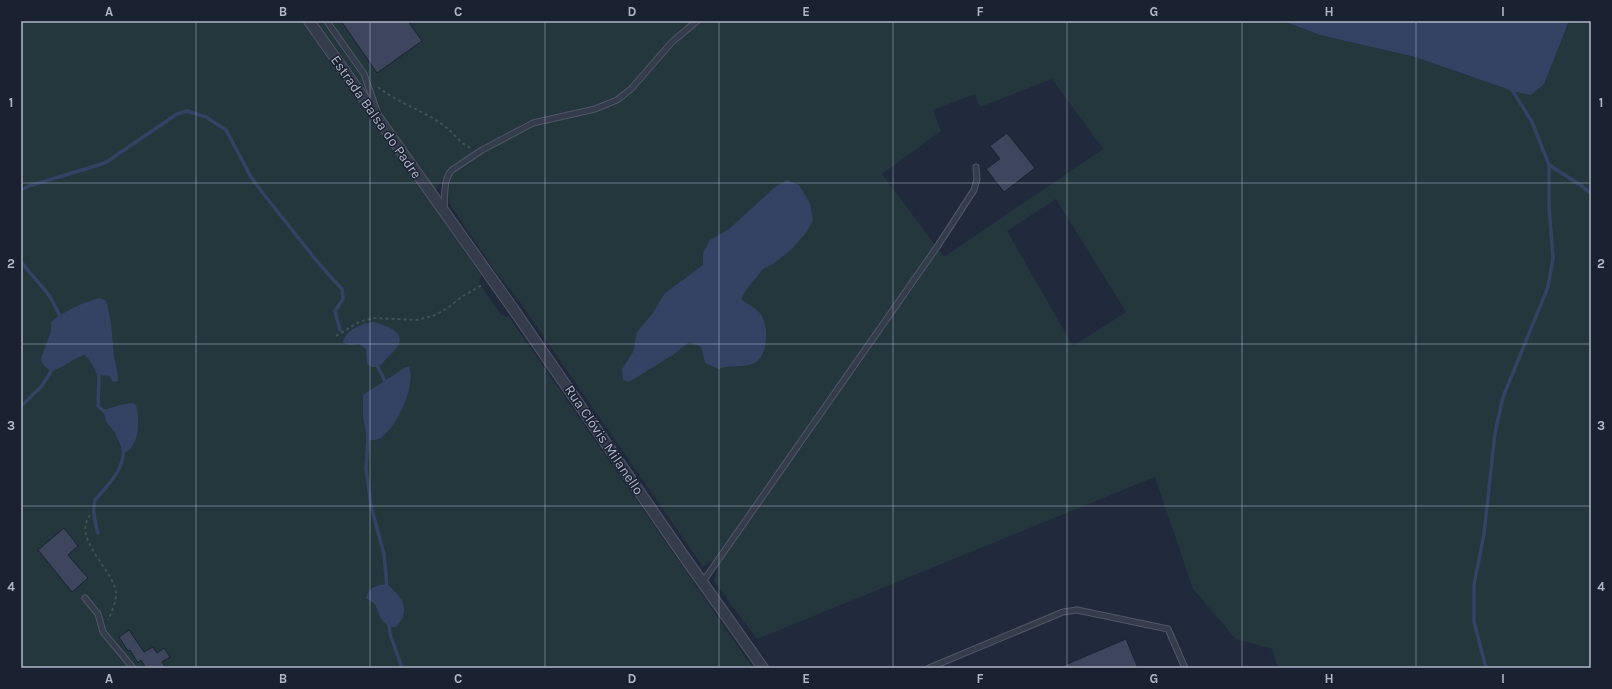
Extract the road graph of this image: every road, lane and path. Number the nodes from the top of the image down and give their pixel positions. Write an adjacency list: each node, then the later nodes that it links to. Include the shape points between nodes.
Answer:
1 (308, 21): 5 (street, Estrada Balsa do Padre)
2 (697, 21): 6 (lane, via 672,42 631,89 617,100 595,109 533,123)
3 (328, 24): 4 (lane)
4 (364, 74): 5 (lane); 6 (path, via 388,95 437,121 469,147)
5 (377, 118): 8 (street, Estrada Balsa do Padre)
6 (482, 150): 8 (lane, via 449,172 445,186)
7 (976, 167): 12 (lane, via 977,179 974,190 937,248)
8 (444, 213): 9 (street, Rua Clóvis Milanello)
9 (492, 279): 10 (path, via 436,315 417,320 373,318 359,322); 12 (street, Rua Clóvis Milanello)
10 (336, 336)
11 (90, 515): 14 (path, via 85,527 88,542 110,577 116,594 112,612)
12 (702, 583): 16 (street, Rua Clóvis Milanello)
13 (85, 598): 14 (lane, via 98,614)
14 (103, 632): 15 (lane)
15 (133, 668)
16 (763, 668)
17 (929, 668): 18 (lane, via 1063,612 1077,610 1168,628)
18 (1186, 668)

